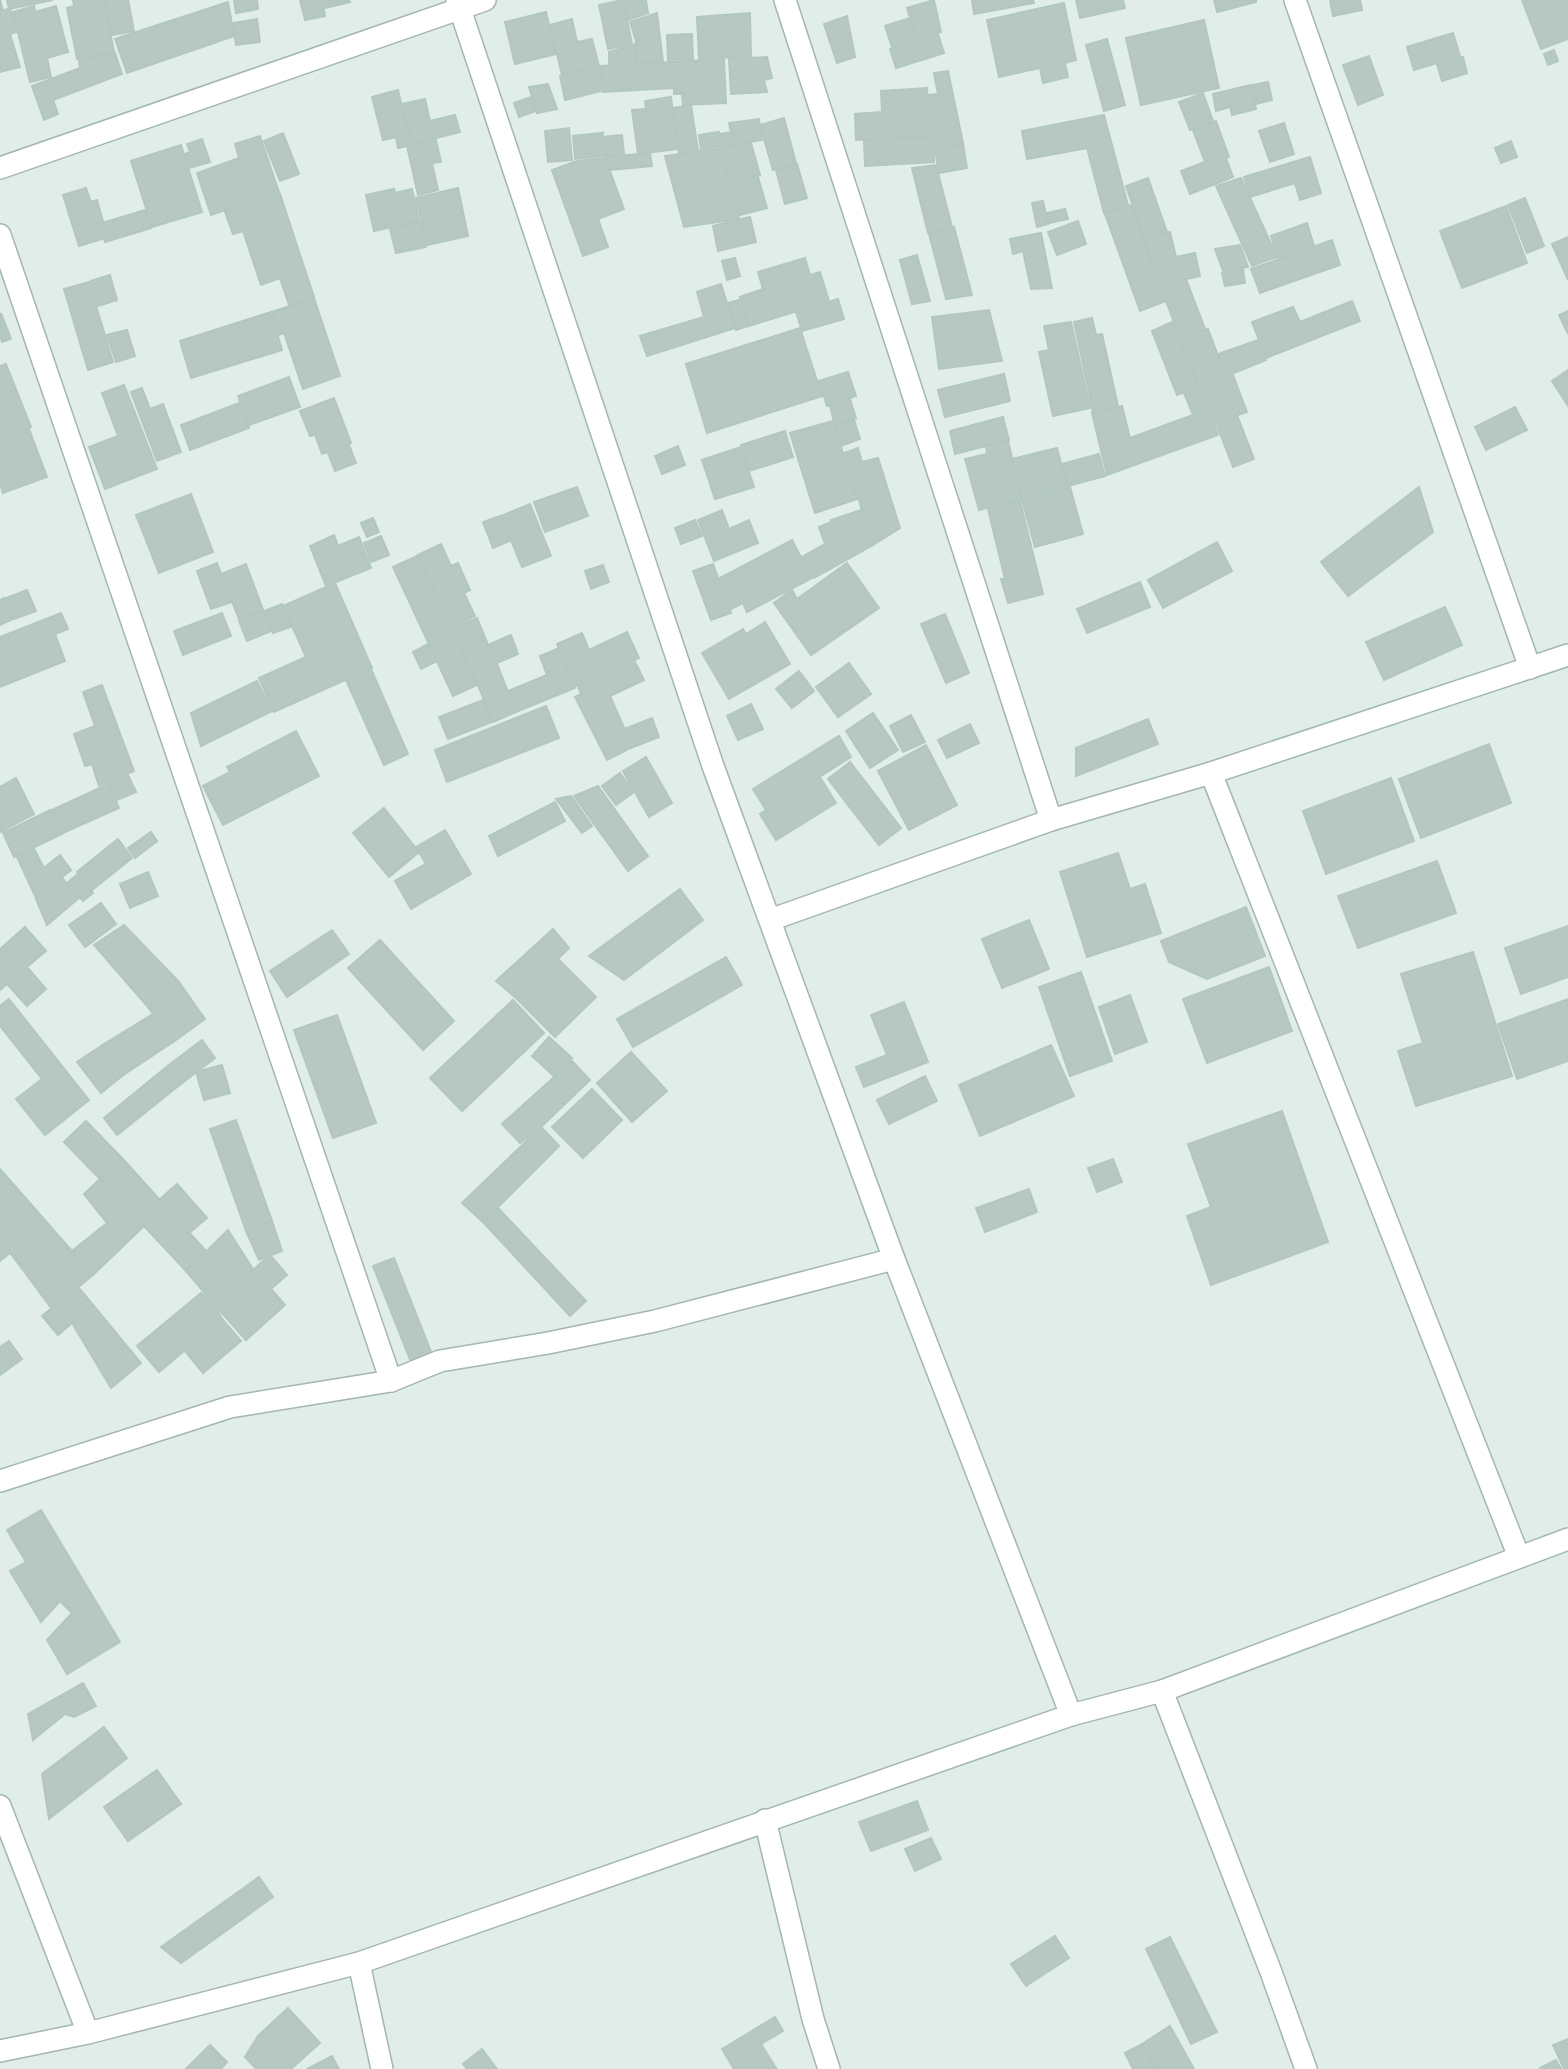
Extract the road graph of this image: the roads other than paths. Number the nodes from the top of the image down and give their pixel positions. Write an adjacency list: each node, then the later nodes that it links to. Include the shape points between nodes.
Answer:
1 (485, 0): 4 (street)
2 (785, 0): 10 (street)
3 (1295, 0): 8 (street)
4 (458, 4): 5 (street); 11 (street, via 713,766)
5 (0, 168)
6 (0, 235): 13 (street)
7 (1568, 655): 8 (street)
8 (1531, 668): 9 (street)
9 (1211, 773): 10 (street); 16 (street)
10 (1051, 820): 11 (street)
11 (770, 920): 12 (street)
12 (894, 1259): 13 (street, via 655,1321 435,1362); 18 (street)
13 (391, 1381): 14 (street, via 230,1407)
14 (0, 1481)
15 (1568, 1539): 16 (street)
16 (1519, 1557): 17 (street)
17 (1162, 1691): 18 (street); 26 (street)
18 (1071, 1715): 20 (street)
19 (0, 1806): 22 (street)
20 (765, 1821): 21 (street); 25 (street)
21 (359, 1963): 22 (street); 24 (street)
22 (89, 2033): 23 (street)
23 (0, 2051)
24 (382, 2069)
25 (829, 2069)
26 (1306, 2069)

